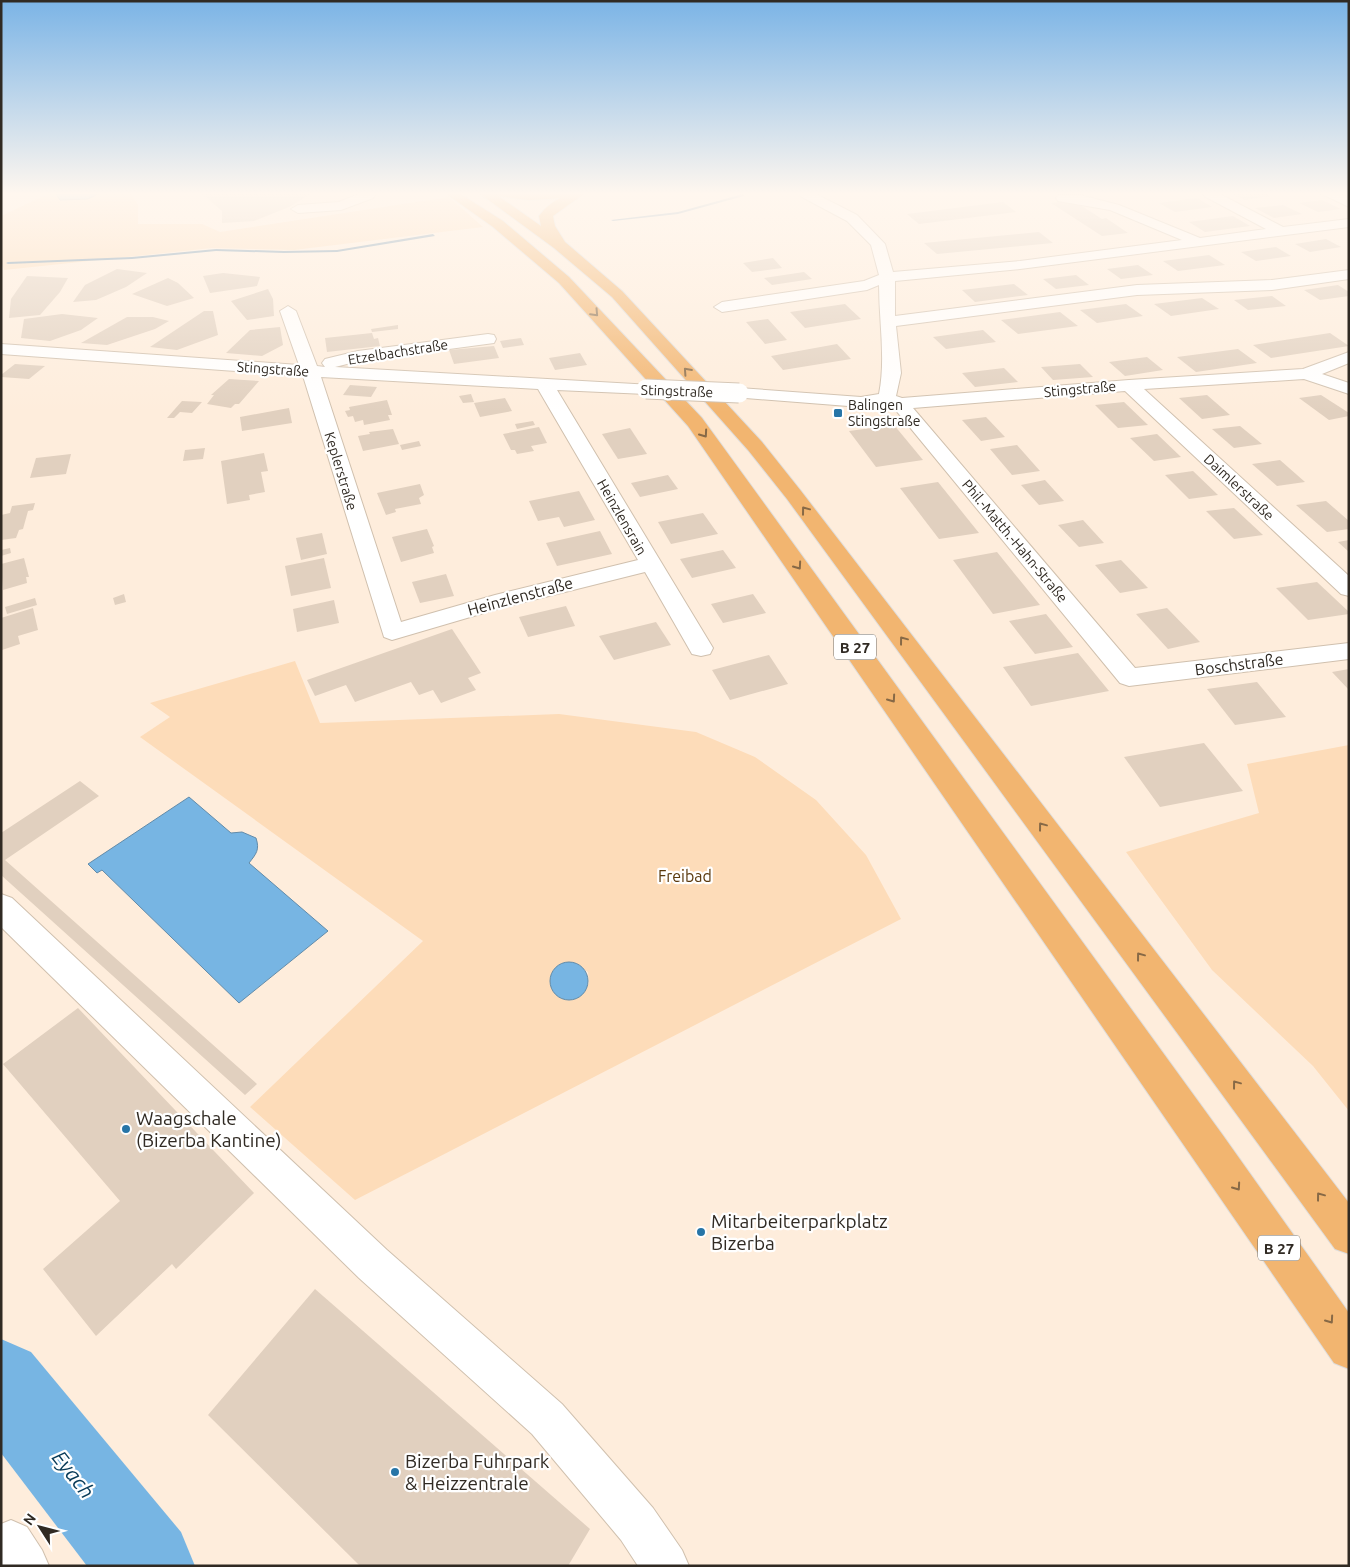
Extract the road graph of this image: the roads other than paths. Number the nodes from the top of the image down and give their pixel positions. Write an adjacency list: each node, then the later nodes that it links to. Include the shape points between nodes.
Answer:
1 (548, 266): 27 (highway, B 27, one-way to 27, via 695,422)
2 (583, 266): 26 (highway, B 27, one-way to 2, via 794,494 756,446 617,294)
3 (885, 266): 6 (street)
4 (1008, 266): 6 (street)
5 (1349, 274): 9 (street, via 1272,285 1137,290)
6 (888, 277): 7 (street, via 867,285); 9 (street)
7 (722, 307)
8 (288, 311): 13 (street, Keplerstraße)
9 (887, 322): 18 (street)
10 (488, 339): 13 (street, Etzelbachstraße, via 358,356)
11 (1, 349): 13 (street, Stingstraße)
12 (1349, 357): 14 (street, Stingstraße)
13 (310, 371): 15 (street, Stingstraße); 21 (street, Keplerstraße)
14 (1306, 374): 16 (street, Stingstraße); 17 (street)
15 (545, 385): 18 (street, Stingstraße, bridge); 19 (street, Heinzlensrain)
16 (1129, 385): 18 (street, Stingstraße); 20 (street, Daimlerstraße)
17 (1349, 389)
18 (894, 401): 24 (street, Phil.-Matth.-Hahn-Straße)
19 (649, 564): 21 (street, Heinzlenstraße, via 495,602); 22 (street, Heinzlensrain)
20 (1349, 589)
21 (392, 632)
22 (700, 648)
23 (1349, 651): 24 (street, Boschstraße)
24 (1129, 677)
25 (1, 907): 28 (street, via 367,1258 547,1418 637,1524)
26 (1349, 1235)
27 (1349, 1348)
28 (666, 1566)

